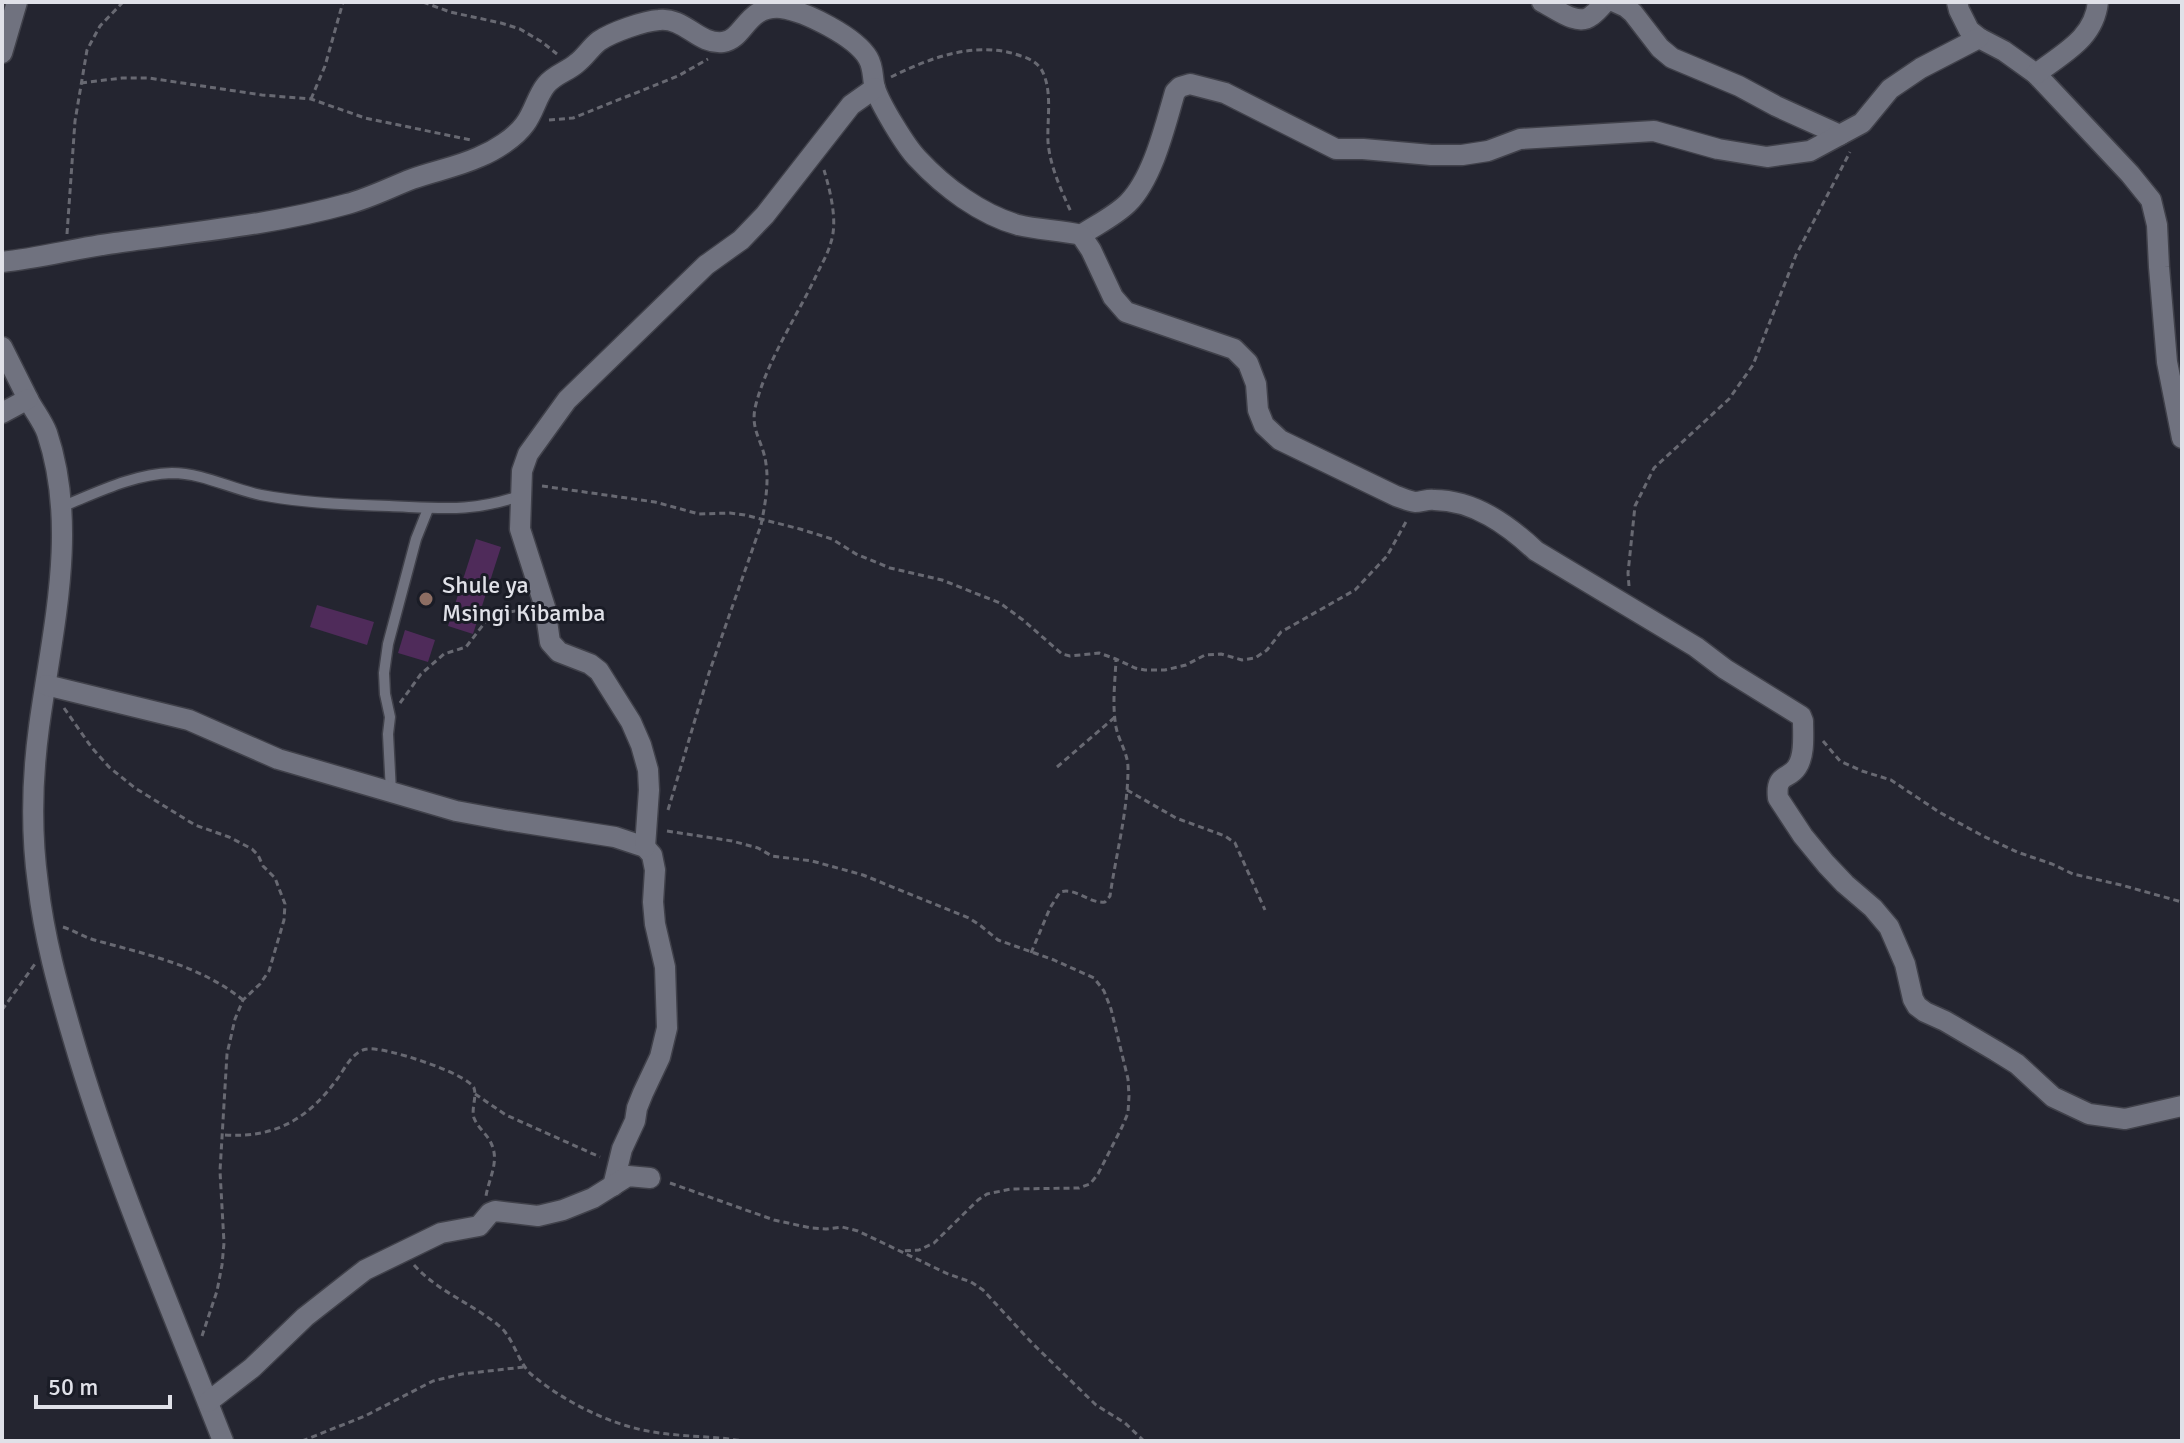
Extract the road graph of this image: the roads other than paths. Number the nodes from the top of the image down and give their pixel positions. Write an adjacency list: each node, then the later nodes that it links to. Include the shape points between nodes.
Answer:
1 (17, 2): 8 (street)
2 (1542, 2): 3 (street, via 1582,20)
3 (1606, 2)
4 (1615, 2): 11 (street, via 1633,13 1672,58)
5 (1957, 2): 7 (street, via 1963,21)
6 (2098, 2): 9 (street, via 2089,32)
7 (1979, 38): 9 (street); 11 (street, via 1890,89 1862,123)
8 (2, 53)
9 (2036, 74): 17 (street, via 2151,200 2167,362)
10 (875, 88): 12 (street, via 907,146 969,202 1018,225); 13 (street, via 873,70 855,43 799,13 780,8 758,12 725,42 660,20 600,40 551,79 513,136 481,156 346,204); 18 (street, via 851,105 741,240 706,265 567,400 528,454)
11 (1840, 135): 12 (street, via 1810,151 1767,157 1654,131 1520,139 1462,155 1336,149 1225,93 1190,84 1175,92 1153,159 1132,200)
12 (1081, 235): 24 (street, via 1126,312 1234,349 1248,363 1264,425 1280,440 1396,496 1460,504 1489,515 1536,551 1801,716 1799,765 1782,778 1778,798 1826,864 1889,927 1917,1006 2017,1064 2053,1097 2089,1114 2125,1119)
13 (2, 262)
14 (2, 347): 15 (street)
15 (28, 399): 16 (street); 19 (street, via 46,431)
16 (2, 413)
17 (2182, 438)
18 (522, 489): 20 (lane, via 485,506); 23 (street, via 521,537 545,607 550,642 599,671 636,734 648,770)
19 (61, 507): 20 (lane, via 132,479 169,473 309,502); 21 (street, via 56,628)
20 (428, 509): 22 (lane, via 384,673)
21 (45, 689): 22 (street, via 189,720 278,759); 27 (street, via 33,825 48,950 95,1111)
22 (391, 792): 23 (street, via 456,811 615,837)
23 (645, 847): 25 (street, via 655,870 653,902 665,967 667,1028)
24 (2182, 1106)
25 (615, 1176): 26 (street); 27 (street, via 593,1198 563,1210 538,1216 495,1211 479,1226 441,1233 365,1270)
26 (650, 1178)
27 (208, 1402): 28 (street)
28 (223, 1441)

